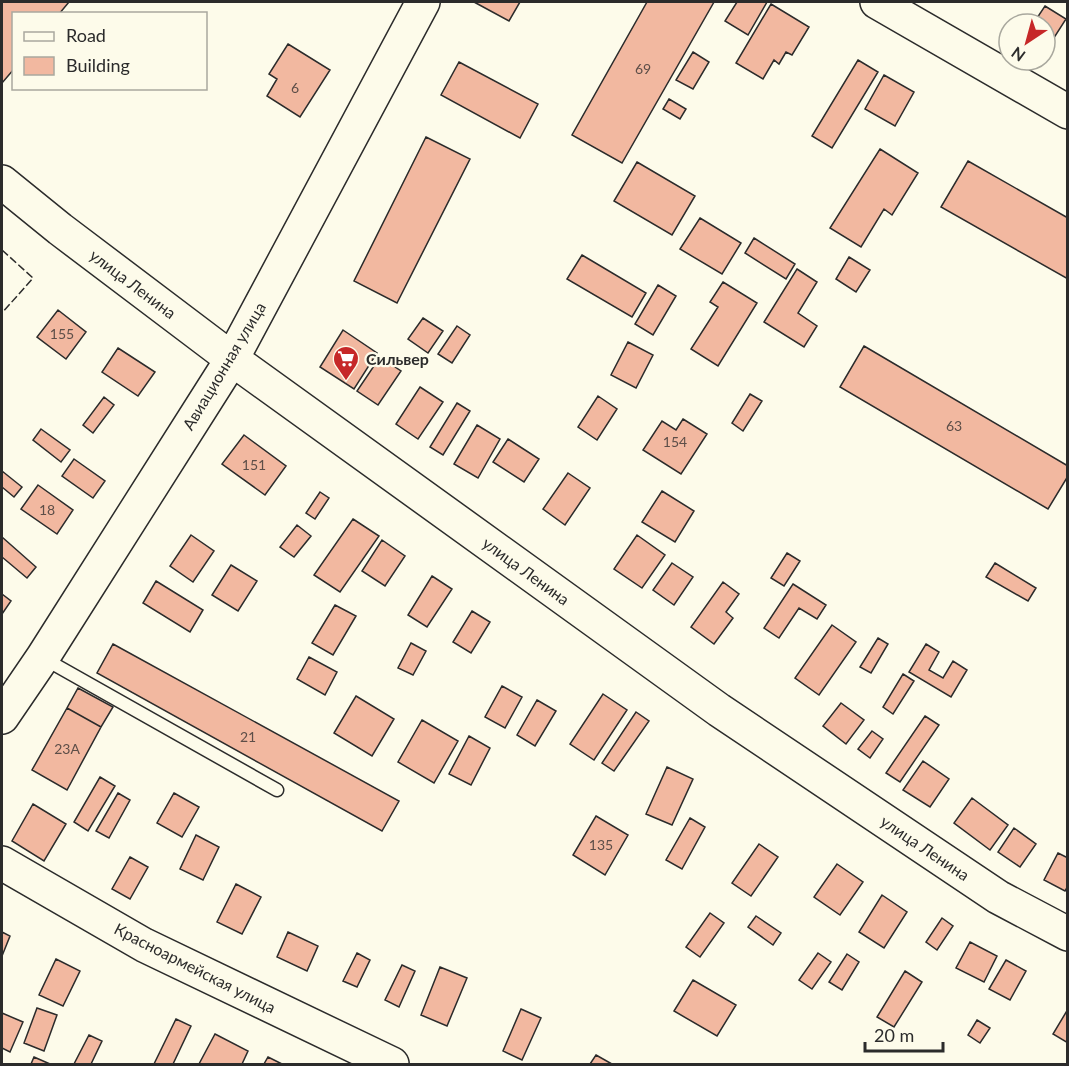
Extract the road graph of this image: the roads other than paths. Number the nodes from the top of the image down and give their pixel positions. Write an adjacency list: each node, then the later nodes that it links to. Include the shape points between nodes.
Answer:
1 (423, 2): 5 (main road, Авиационная улица)
2 (877, 2): 3 (main road)
3 (1068, 112)
4 (2, 182): 5 (main road, улица Ленина)
5 (232, 359): 6 (main road, Авиационная улица); 10 (main road, улица Ленина, via 719,710 998,897)
6 (43, 657): 7 (main road, Авиационная улица); 8 (lane)
7 (2, 717)
8 (277, 790)
9 (2, 863): 11 (main road, Красноармейская улица, via 144,945)
10 (1068, 934)
11 (392, 1065)

